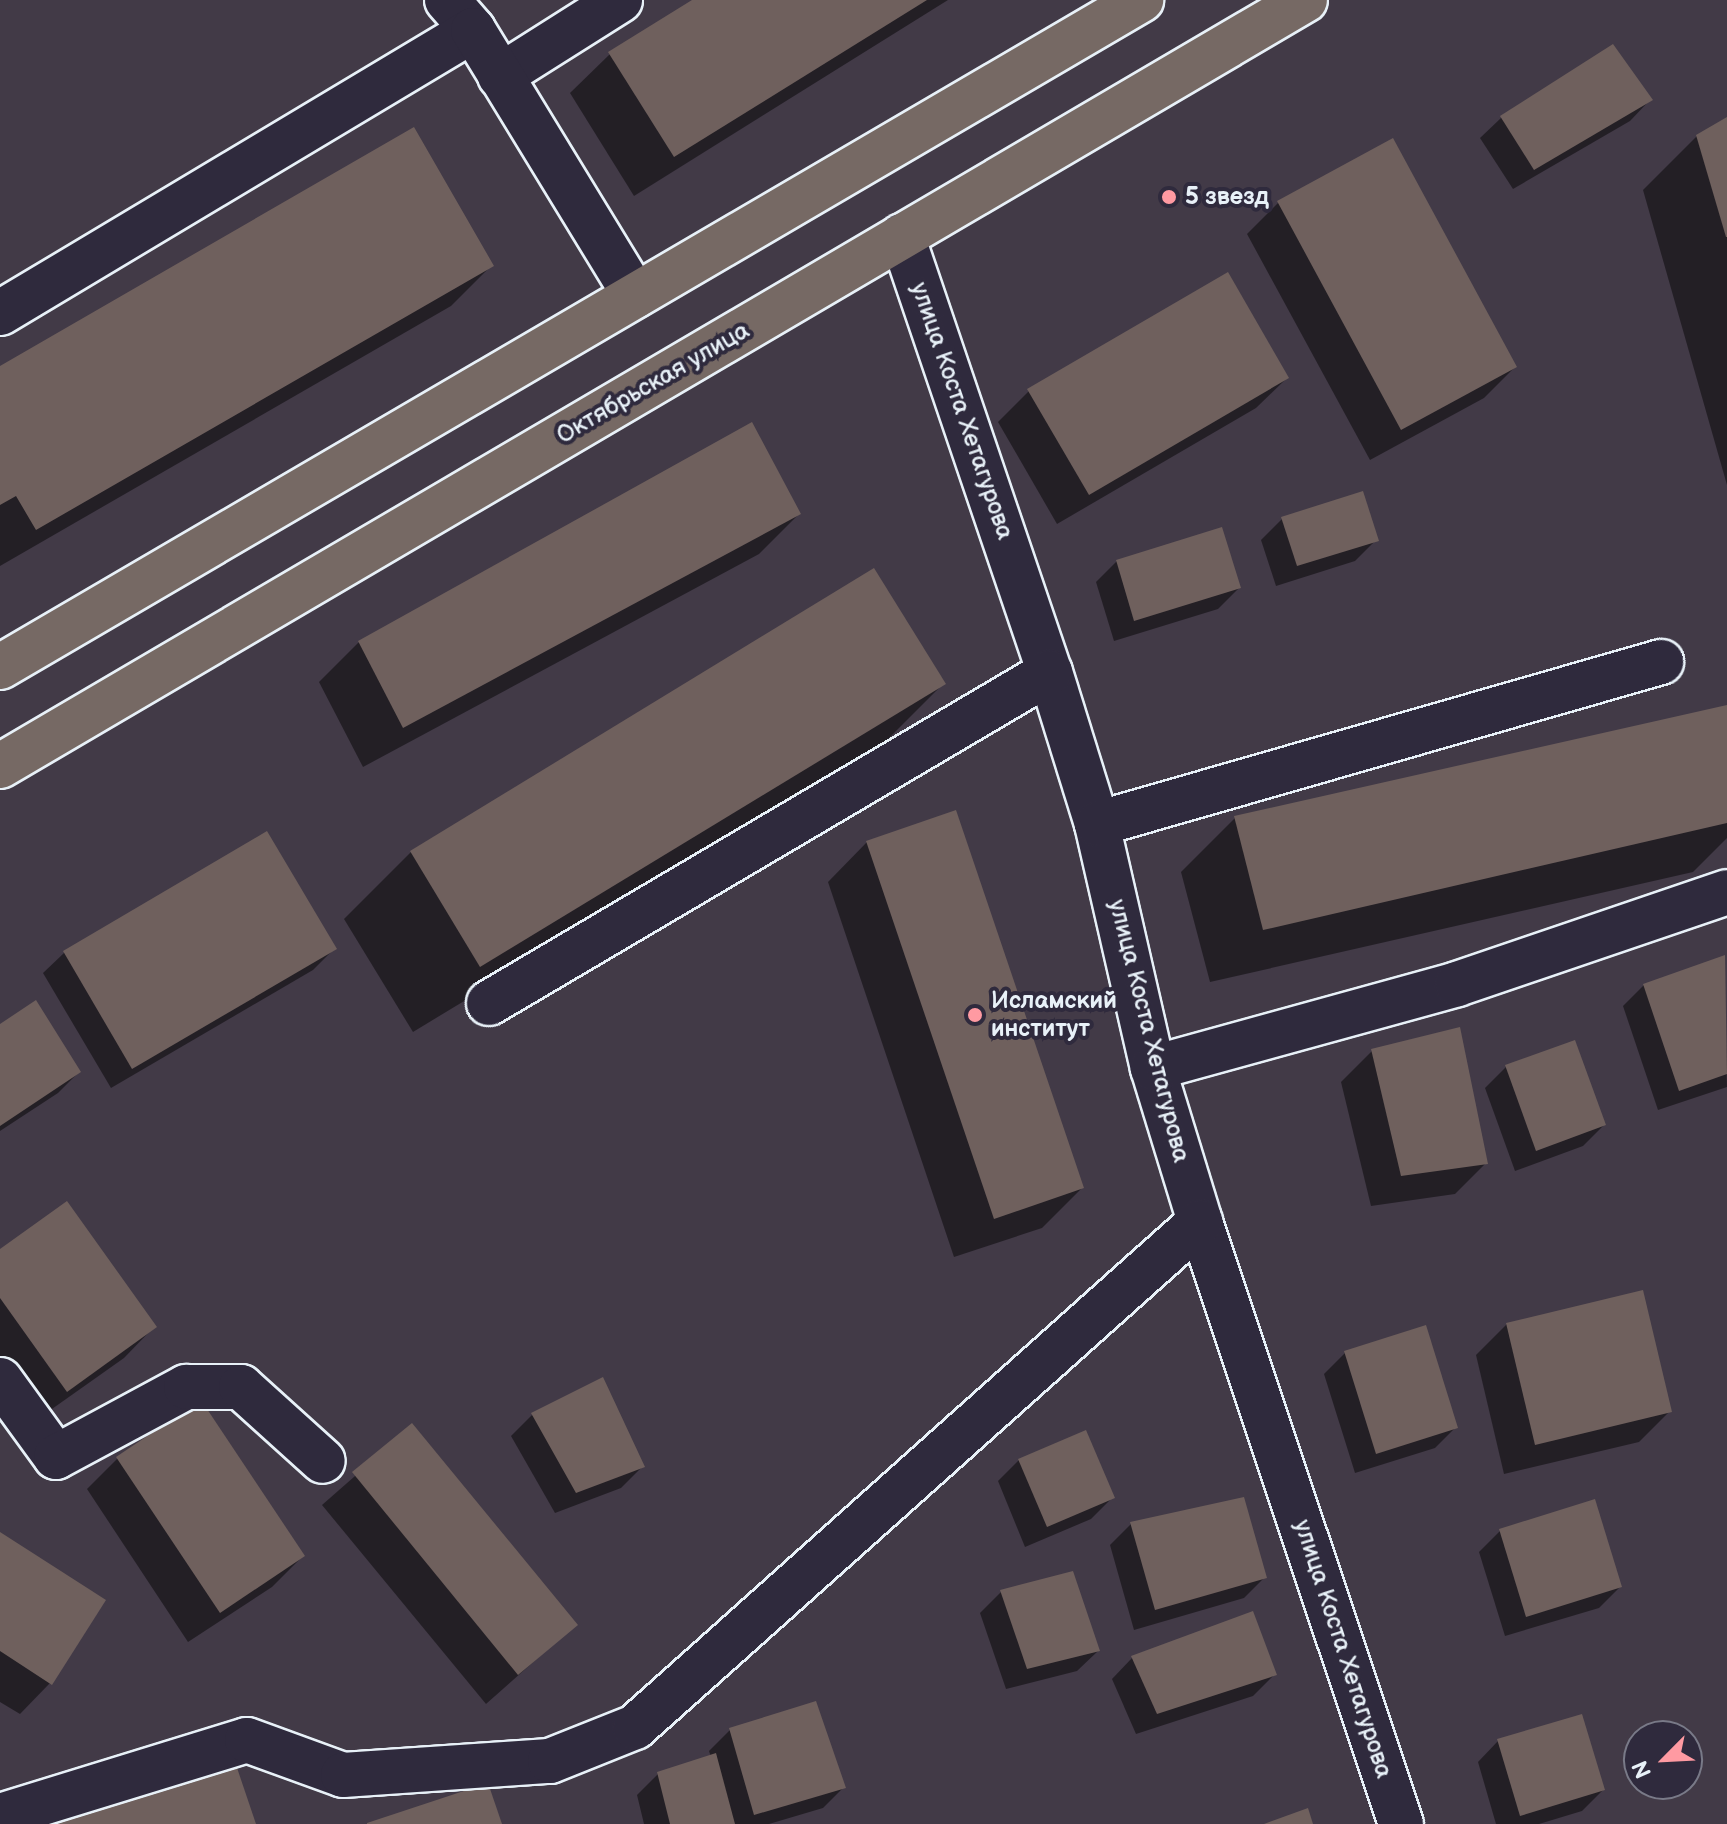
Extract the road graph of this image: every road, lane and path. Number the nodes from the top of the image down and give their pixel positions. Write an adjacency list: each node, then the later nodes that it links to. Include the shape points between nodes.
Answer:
1 (620, 0): 5 (street)
2 (1141, 0): 7 (main road)
3 (1305, 0): 6 (main road, Октябрьская улица)
4 (460, 15): 5 (street); 8 (street)
5 (500, 76): 7 (street)
6 (902, 236): 11 (street, улица Коста Хетагурова); 12 (main road, Октябрьская улица)
7 (635, 295): 10 (main road)
8 (0, 313)
9 (1661, 662): 13 (street)
10 (0, 667)
11 (1050, 672): 13 (street, улица Коста Хетагурова); 15 (street)
12 (0, 766)
13 (1097, 824): 16 (street, улица Коста Хетагурова)
14 (1727, 892): 16 (street, via 1457,984)
15 (489, 1003)
16 (1153, 1068): 17 (street, улица Коста Хетагурова)
17 (1200, 1222): 20 (street, via 635,1727 550,1761 343,1775 247,1740); 21 (street, улица Коста Хетагурова)
18 (0, 1380): 19 (street, via 56,1457 186,1387 241,1387)
19 (323, 1461)
20 (0, 1816)
21 (1401, 1824)

